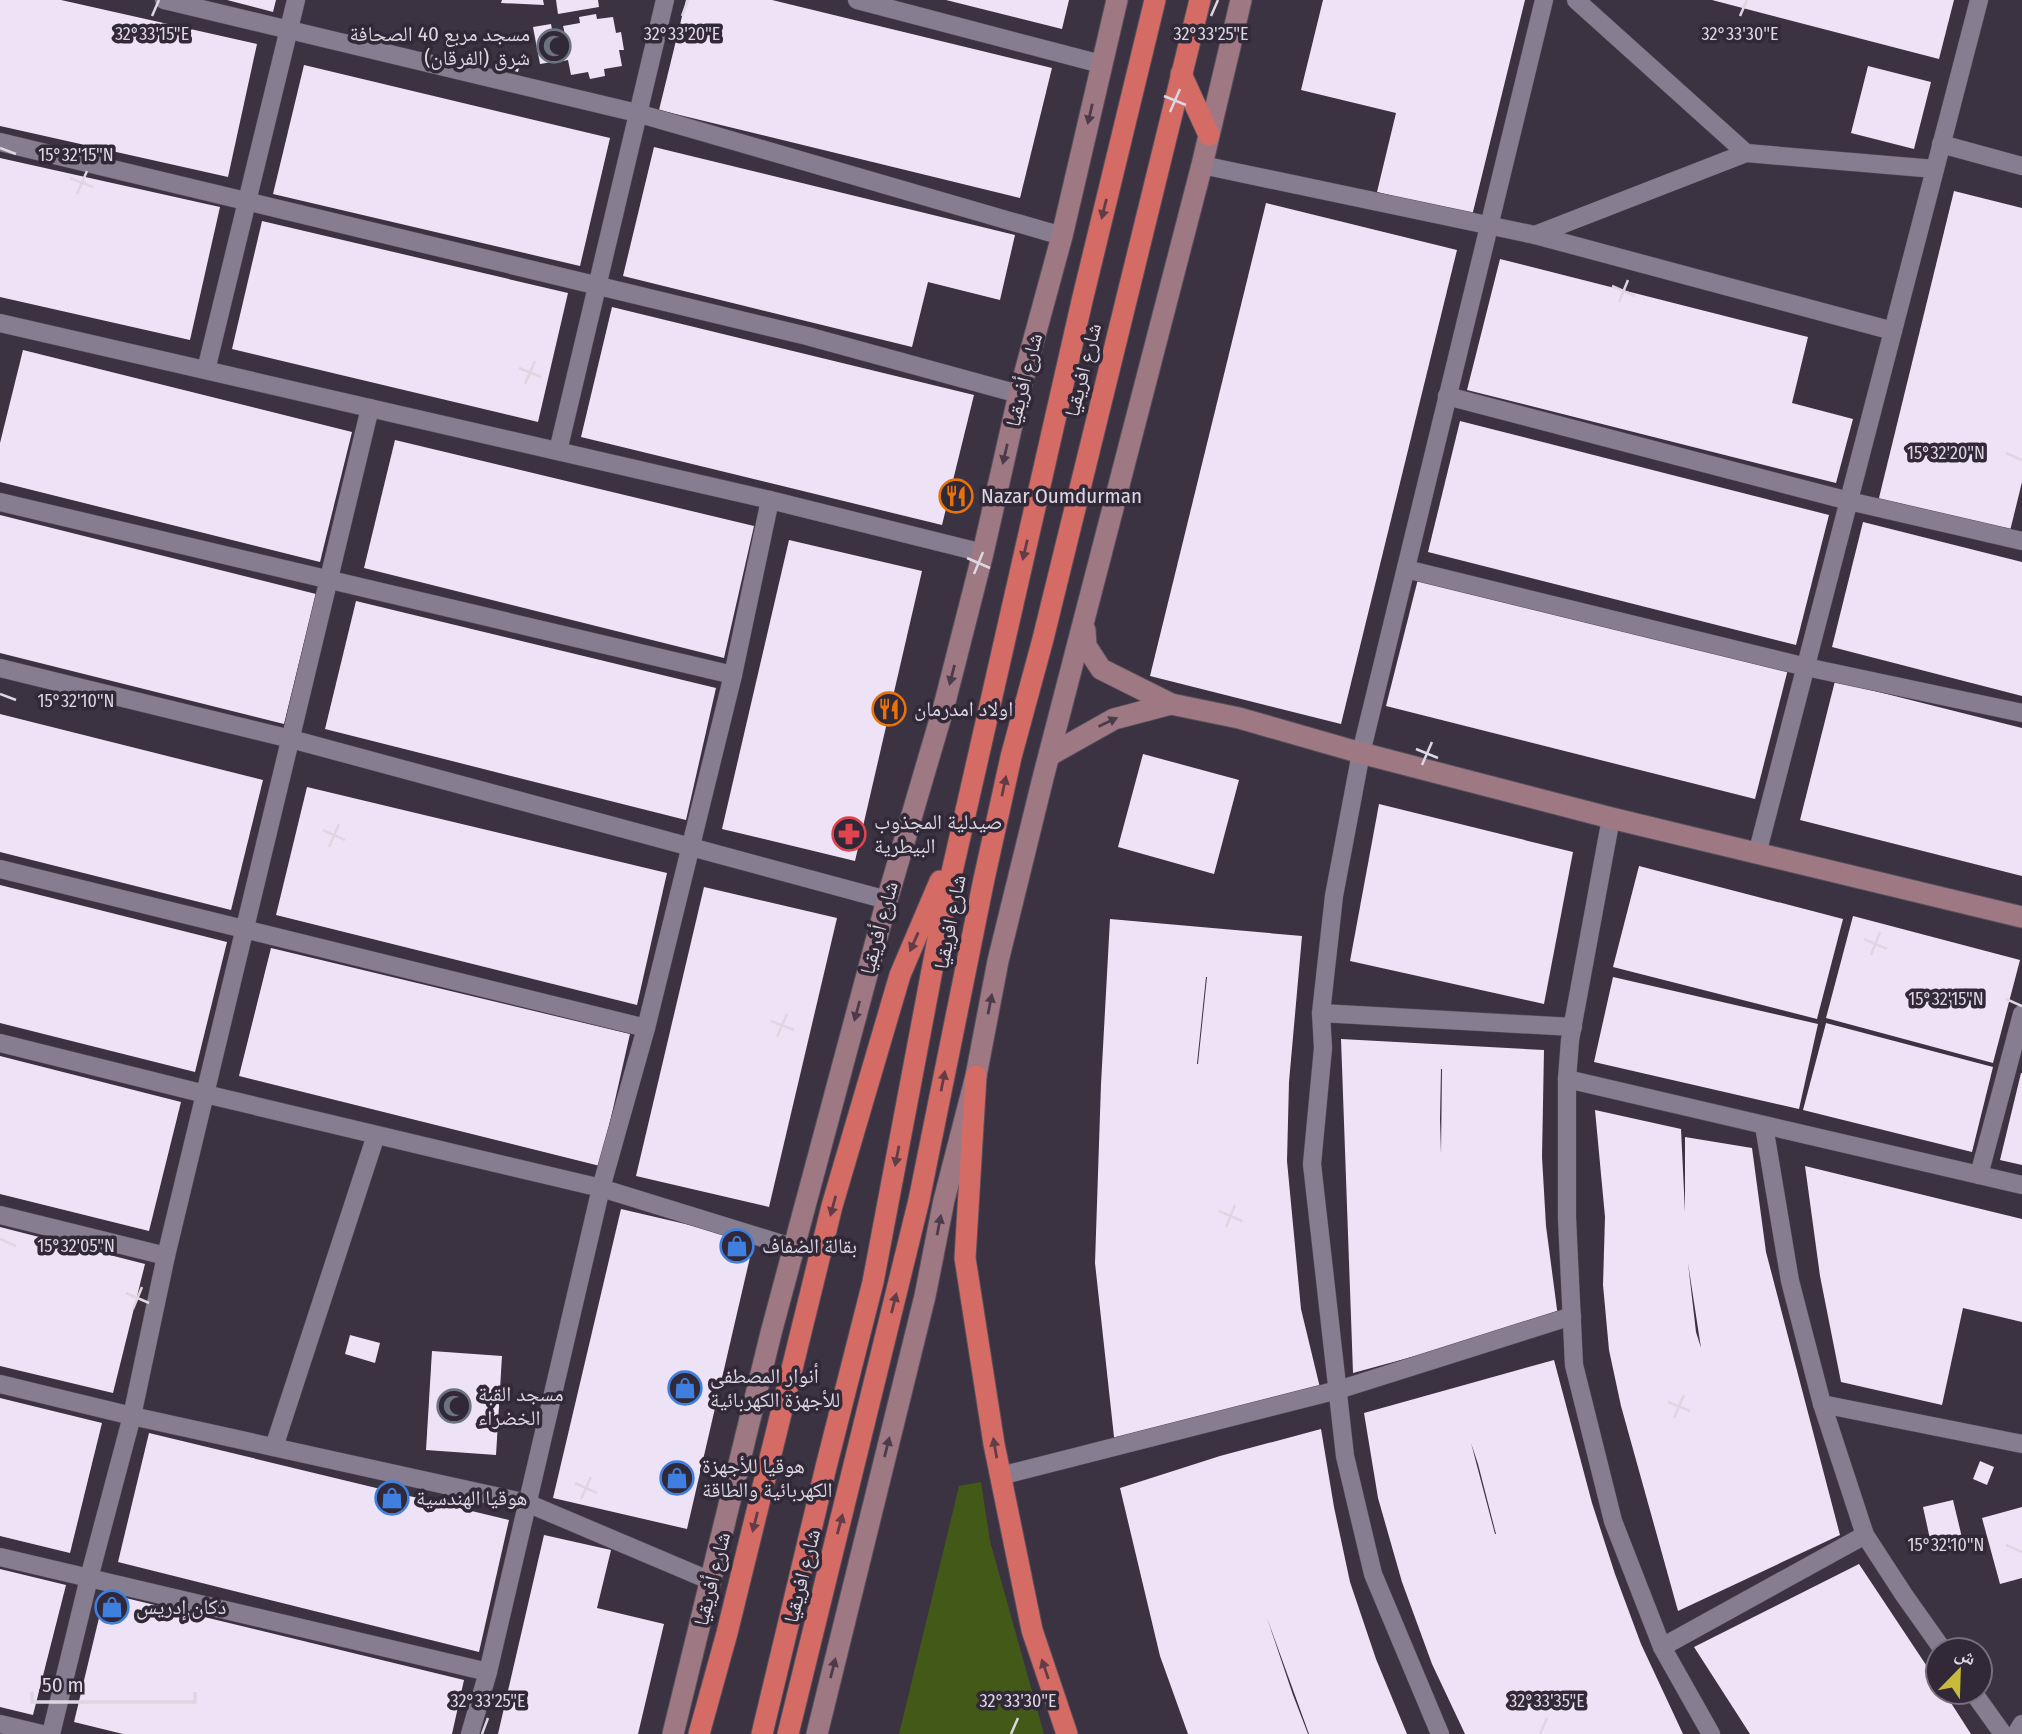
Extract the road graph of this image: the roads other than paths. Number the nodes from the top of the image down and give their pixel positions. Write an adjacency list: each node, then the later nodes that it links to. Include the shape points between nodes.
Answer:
1 (164, 0): 12 (street)
2 (296, 0): 12 (street)
3 (665, 0): 15 (street)
4 (857, 0): 13 (street)
5 (1117, 0): 13 (street, شارع أفريقيا)
6 (1154, 0): 52 (highway, شارع افريقيا, one-way to 52)
7 (1200, 0): 14 (highway, شارع افريقيا)
8 (1241, 0): 16 (street)
9 (1544, 0): 24 (street)
10 (1576, 0): 19 (street)
11 (1979, 0): 18 (street)
12 (289, 30): 15 (street); 23 (street)
13 (1101, 64): 26 (street, شارع أفريقيا, one-way to 26)
14 (1181, 74): 16 (highway); 100 (highway, شارع افريقيا, one-way to 14, via 919,1200 1011,757)
15 (637, 113): 26 (street); 27 (street)
16 (1209, 135): 20 (street)
17 (0, 142): 23 (street)
18 (1941, 144): 21 (street); 22 (street)
19 (1745, 153): 22 (street); 25 (street)
20 (1202, 165): 24 (street); 42 (street)
21 (2022, 166)
22 (1935, 169): 29 (street)
23 (247, 201): 27 (street); 30 (street)
24 (1489, 226): 25 (street); 32 (street)
25 (1535, 235): 29 (street)
26 (1062, 236): 31 (street, شارع أفريقيا)
27 (596, 286): 31 (street, via 807,336); 34 (street)
28 (0, 323): 30 (street)
29 (1893, 331): 36 (street)
30 (206, 370): 33 (street)
31 (1019, 394): 39 (street, شارع أفريقيا, one-way to 39)
32 (1447, 397): 36 (street); 40 (street)
33 (370, 408): 34 (street); 41 (street)
34 (558, 451): 35 (street)
35 (770, 500): 39 (street); 45 (street)
36 (1849, 501): 38 (street); 43 (street)
37 (0, 502): 41 (street)
38 (2022, 541)
39 (983, 553): 56 (street, شارع أفريقيا, one-way to 56)
40 (1406, 569): 43 (street); 49 (street)
41 (329, 580): 45 (street); 48 (street)
42 (1085, 620): 46 (street, via 1086,646 1101,669); 50 (street)
43 (1806, 667): 47 (street); 54 (street)
44 (0, 668): 48 (street)
45 (733, 675): 53 (street)
46 (1171, 704): 49 (street); 50 (street, one-way to 46, via 1114,719)
47 (2022, 713)
48 (291, 739): 53 (street); 58 (street)
49 (1361, 753): 51 (street); 59 (street, via 1334,896)
50 (1050, 755): 64 (street, one-way to 50, via 998,961)
51 (1611, 818): 54 (street); 61 (street)
52 (961, 834): 98 (highway, one-way to 98, via 900,975 832,1206); 99 (highway, شارع افريقيا, one-way to 99, via 873,1282)
53 (692, 846): 56 (street); 62 (street)
54 (1757, 854): 57 (street)
55 (0, 869): 58 (street)
56 (887, 900): 73 (street, شارع أفريقيا, one-way to 73)
57 (2022, 917)
58 (244, 931): 62 (street); 66 (street)
59 (1321, 1013): 61 (street); 77 (street, via 1312,1164)
60 (2022, 1014): 69 (street)
61 (1573, 1027): 65 (street)
62 (646, 1028): 71 (street)
63 (0, 1043): 66 (street)
64 (976, 1076): 82 (highway, one-way to 64, via 965,1258); 101 (street, one-way to 64)
65 (1567, 1079): 67 (street); 75 (street)
66 (205, 1094): 68 (street); 74 (street)
67 (1764, 1126): 69 (street); 78 (street, via 1790,1281)
68 (376, 1135): 71 (street); 81 (street)
69 (1979, 1175): 70 (street)
70 (2022, 1185)
71 (601, 1188): 73 (street); 83 (street)
72 (0, 1215): 74 (street)
73 (795, 1248): 87 (street, شارع أفريقيا)
74 (166, 1256): 79 (street)
75 (1572, 1316): 77 (street); 89 (street, via 1574,1365 1613,1521)
76 (0, 1384): 79 (street)
77 (1338, 1390): 82 (street); 103 (street, via 1345,1456 1373,1574)
78 (1822, 1404): 80 (street); 84 (street)
79 (132, 1416): 81 (street); 86 (street)
80 (2022, 1444)
81 (274, 1447): 83 (street)
82 (1000, 1476): 102 (highway, one-way to 82, via 1032,1630)
83 (527, 1503): 87 (street); 90 (street)
84 (1866, 1535): 88 (street); 89 (street)
85 (0, 1558): 86 (street)
86 (89, 1578): 90 (street); 95 (street)
87 (711, 1581): 97 (street, شارع أفريقيا)
88 (1933, 1636)
89 (1662, 1647): 104 (street)
90 (488, 1672): 96 (street)
91 (1983, 1706): 105 (street)
92 (0, 1724): 94 (street)
93 (2022, 1724): 106 (street)
94 (41, 1734)
95 (51, 1734)
96 (470, 1734)
97 (673, 1734)
98 (699, 1734)
99 (762, 1734)
100 (788, 1734)
101 (817, 1734)
102 (1067, 1734)
103 (1440, 1734)
104 (1711, 1734)
105 (2003, 1734)
106 (2016, 1734)

